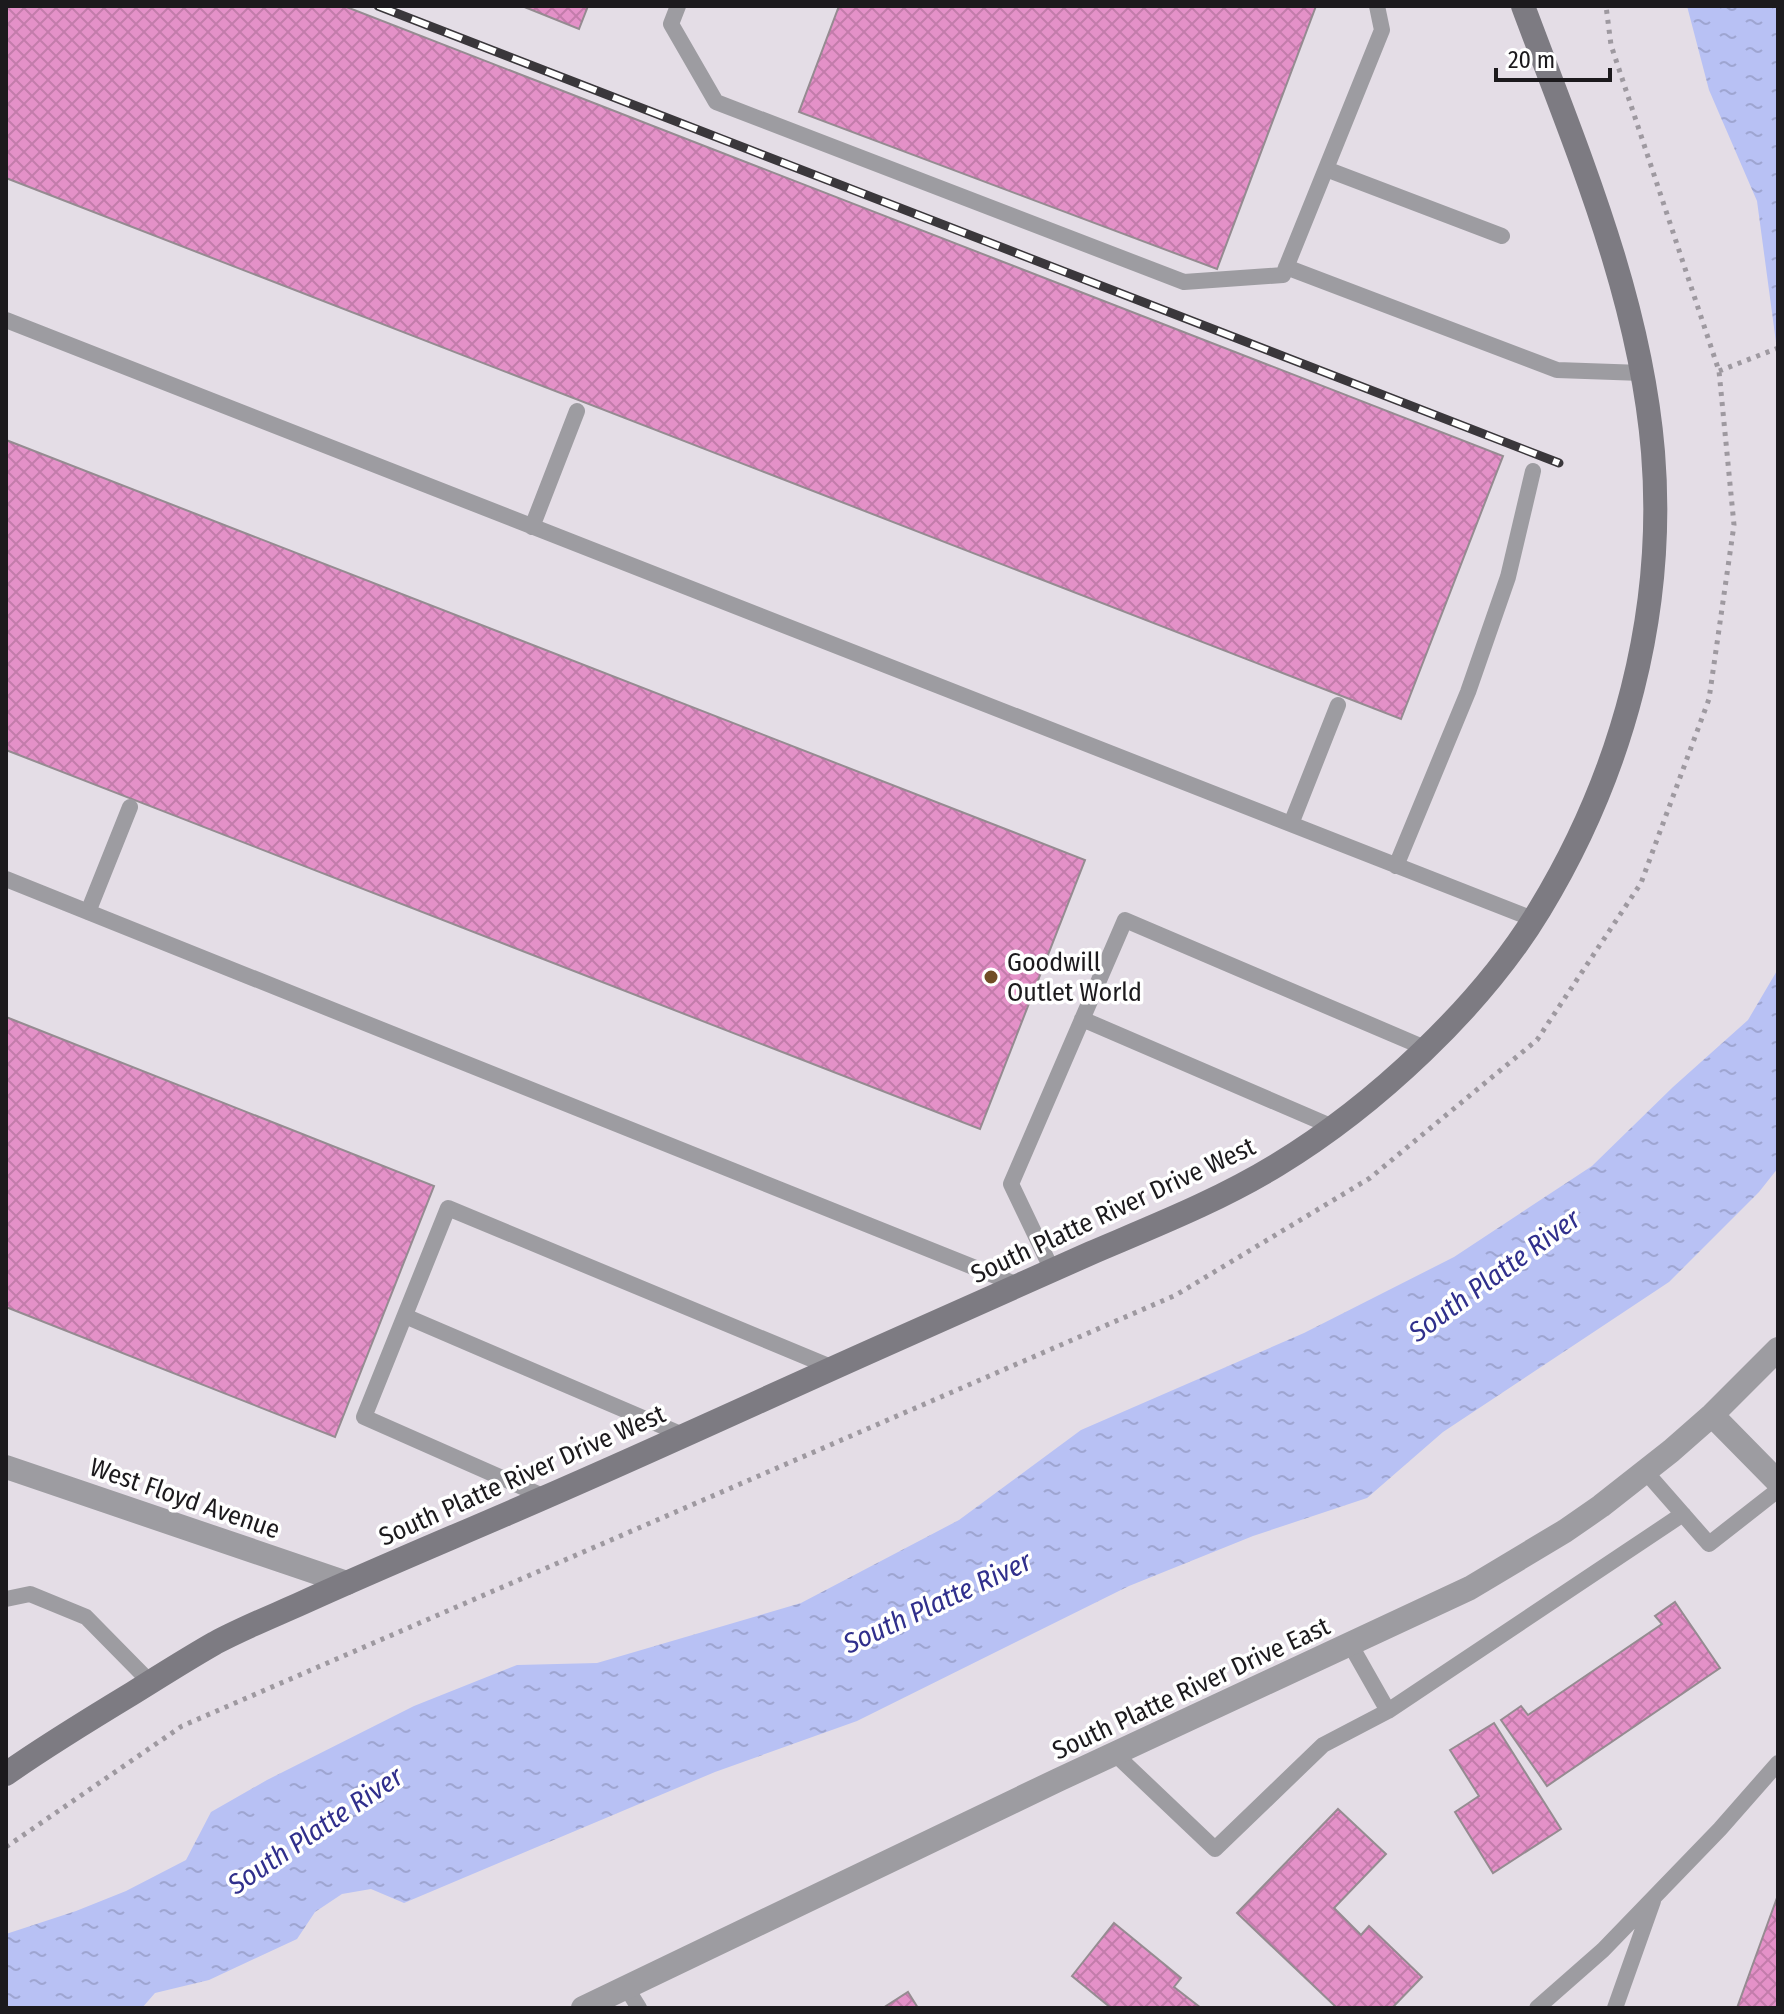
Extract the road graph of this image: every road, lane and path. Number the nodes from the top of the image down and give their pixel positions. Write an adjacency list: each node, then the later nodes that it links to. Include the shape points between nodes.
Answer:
1 (678, 6): 7 (lane, via 671,24 716,102 1184,282 1283,275)
2 (1377, 6): 5 (lane, via 1382,30)
3 (1523, 6): 10 (street, South Platte River Drive West, via 1609,239)
4 (1606, 6): 9 (path, via 1611,45 1719,371)
5 (1326, 169): 6 (lane); 7 (lane)
6 (1502, 236)
7 (1286, 267): 10 (lane, via 1557,370)
8 (6, 320): 13 (lane)
9 (1778, 348)
10 (1642, 373): 20 (street, South Platte River Drive West, via 1653,452 1656,550 1638,663 1607,774 1581,834)
11 (577, 411): 13 (lane)
12 (1533, 471): 17 (lane, via 1508,577 1468,692)
13 (532, 527): 16 (lane)
14 (1338, 705): 16 (lane)
15 (130, 807): 19 (lane)
16 (1291, 824): 17 (lane)
17 (1396, 866): 20 (lane)
18 (6, 879): 19 (lane)
19 (88, 912): 25 (lane)
20 (1533, 919): 22 (street, South Platte River Drive West, via 1496,972)
21 (1082, 1019): 22 (lane, via 1125,920); 23 (lane); 24 (lane, via 1011,1184)
22 (1425, 1048): 23 (street, South Platte River Drive West)
23 (1333, 1127): 24 (street, South Platte River Drive West, via 1276,1166 1193,1209)
24 (1052, 1270): 25 (street, South Platte River Drive West)
25 (1018, 1285): 28 (street, South Platte River Drive West)
26 (405, 1316): 28 (lane, via 448,1208); 30 (lane); 35 (lane, via 364,1417)
27 (1778, 1349): 29 (street, South Platte River Drive East)
28 (833, 1368): 30 (street, South Platte River Drive West)
29 (1712, 1415): 32 (street, South Platte River Drive East); 33 (street)
30 (683, 1435): 35 (street, South Platte River Drive West)
31 (6, 1467): 37 (street, West Floyd Avenue)
32 (1645, 1471): 36 (lane); 39 (street, South Platte River Drive East, via 1565,1531 1470,1588)
33 (1778, 1482)
34 (1778, 1490): 36 (lane, via 1709,1544)
35 (545, 1497): 37 (street, South Platte River Drive West)
36 (1683, 1514): 41 (lane)
37 (347, 1583): 40 (street, South Platte River Drive West, via 218,1641)
38 (6, 1599): 40 (lane, via 30,1594 86,1617)
39 (1350, 1644): 41 (lane); 42 (street, South Platte River Drive East)
40 (150, 1682): 44 (street, South Platte River Drive West)
41 (1388, 1711): 42 (lane, via 1323,1745 1215,1849)
42 (1115, 1754): 46 (street, South Platte River Drive East)
43 (1778, 1763): 45 (lane)
44 (6, 1774)
45 (1655, 1896): 48 (lane); 49 (lane)
46 (632, 1998): 47 (street, South Platte River Drive East)
47 (583, 2008)
48 (1537, 2008)
49 (1615, 2008)

